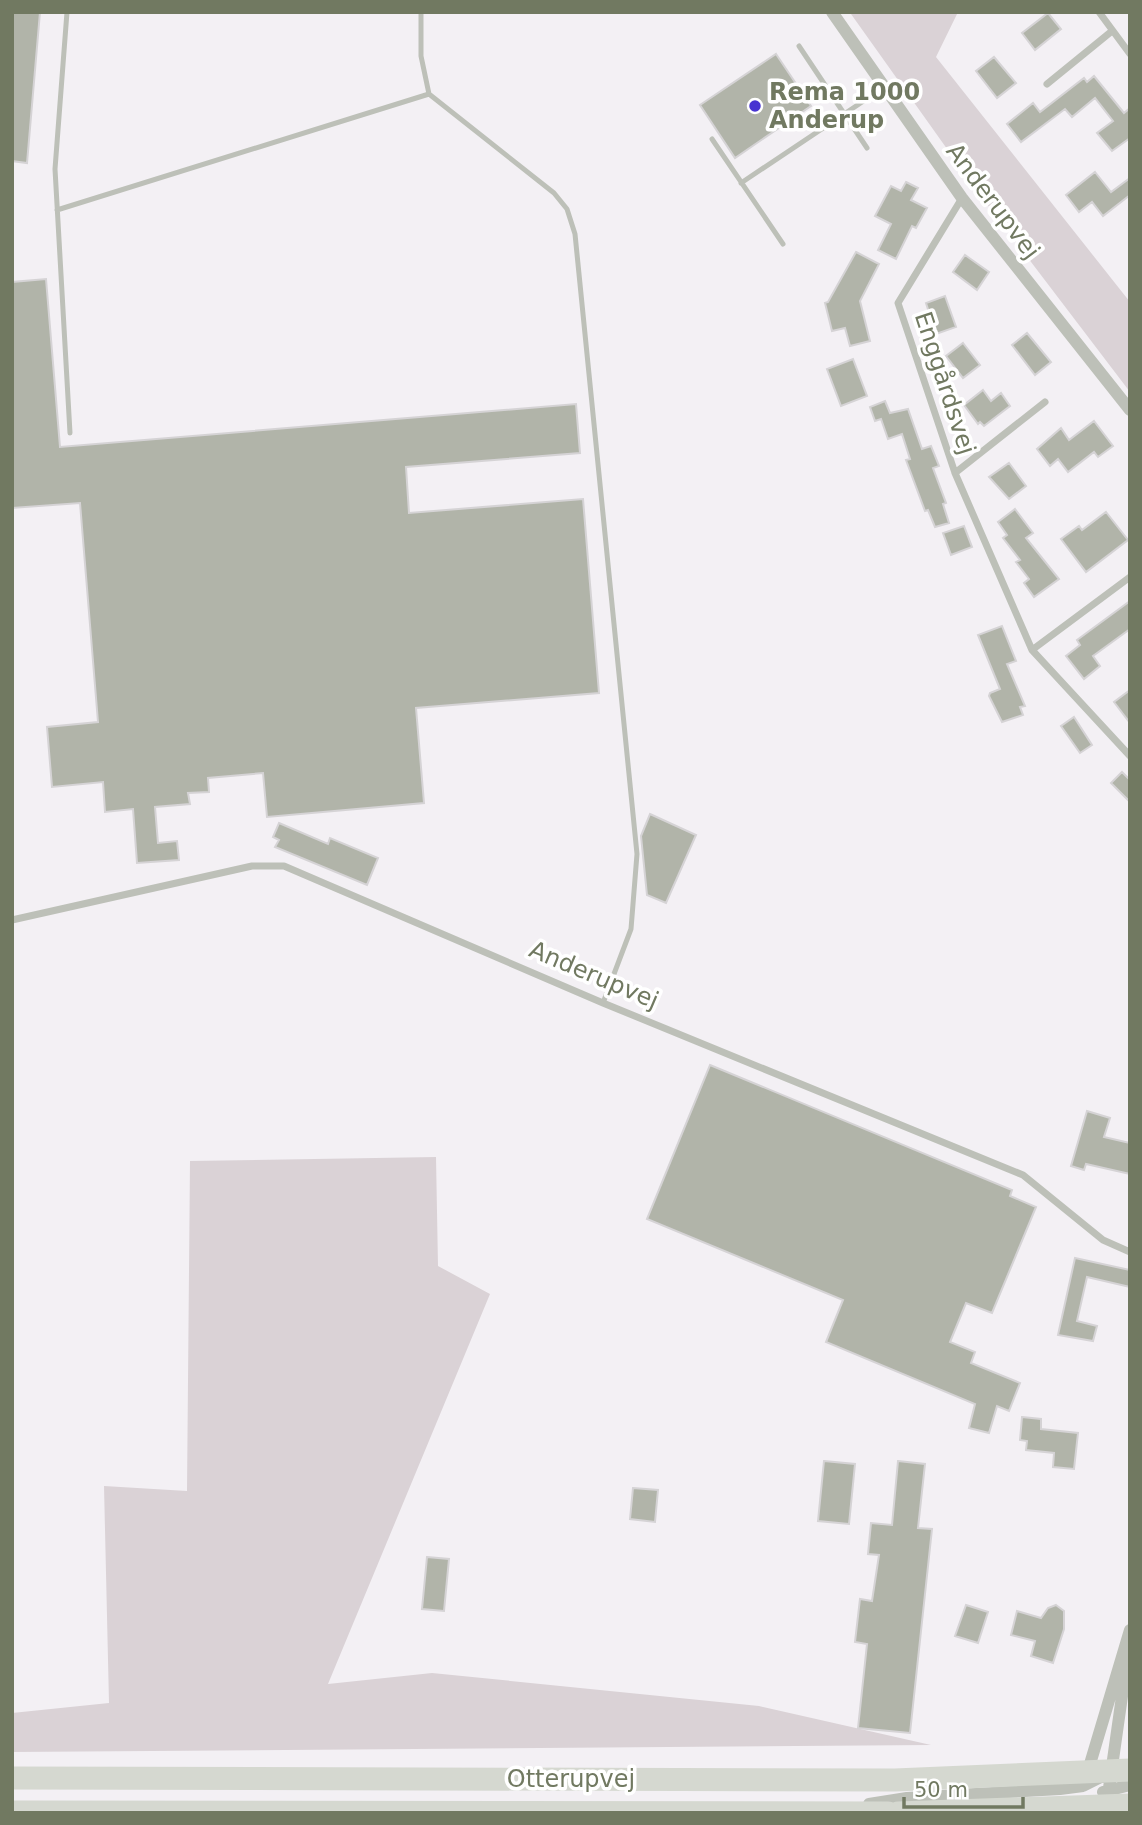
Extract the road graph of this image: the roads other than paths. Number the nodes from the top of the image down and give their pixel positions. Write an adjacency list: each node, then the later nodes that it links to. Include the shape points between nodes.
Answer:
1 (67, 12): 16 (lane, via 55,169)
2 (421, 12): 10 (lane, via 421,57)
3 (832, 12): 9 (street, Anderupvej)
4 (1098, 12): 5 (street)
5 (1112, 31): 7 (street); 8 (street)
6 (799, 46): 11 (lane)
7 (1130, 54)
8 (1047, 84)
9 (883, 88): 11 (lane); 15 (street, Anderupvej)
10 (429, 94): 16 (lane); 26 (lane, via 554,193 567,209 575,234 637,854 631,929)
11 (844, 113): 13 (lane); 14 (lane)
12 (712, 139): 14 (lane)
13 (867, 148)
14 (741, 183): 17 (lane)
15 (962, 198): 19 (street, Anderupvej); 21 (street, Enggårdsvej, via 898,303)
16 (57, 210): 20 (lane)
17 (783, 244)
18 (1045, 402): 21 (street, Enggårdsvej)
19 (1130, 410)
20 (69, 433)
21 (955, 473): 23 (street, Enggårdsvej)
22 (1130, 577): 23 (street)
23 (1032, 650): 24 (street, Enggårdsvej)
24 (1130, 756)
25 (12, 920): 26 (street, Anderupvej, via 252,866 284,866)
26 (603, 1003): 27 (street, Anderupvej, via 1023,1175 1102,1240)
27 (1130, 1252)
28 (1130, 1630): 30 (street); 31 (street)
29 (12, 1779): 30 (main road, Otterupvej)
30 (1085, 1779): 31 (main road, Otterupvej); 32 (street); 34 (street)
31 (1117, 1791): 32 (main road)
32 (1077, 1811): 36 (main road)
33 (12, 1812): 34 (main road, Otterupvej)
34 (815, 1812): 35 (main road, Otterupvej)
35 (888, 1813)
36 (898, 1813)

